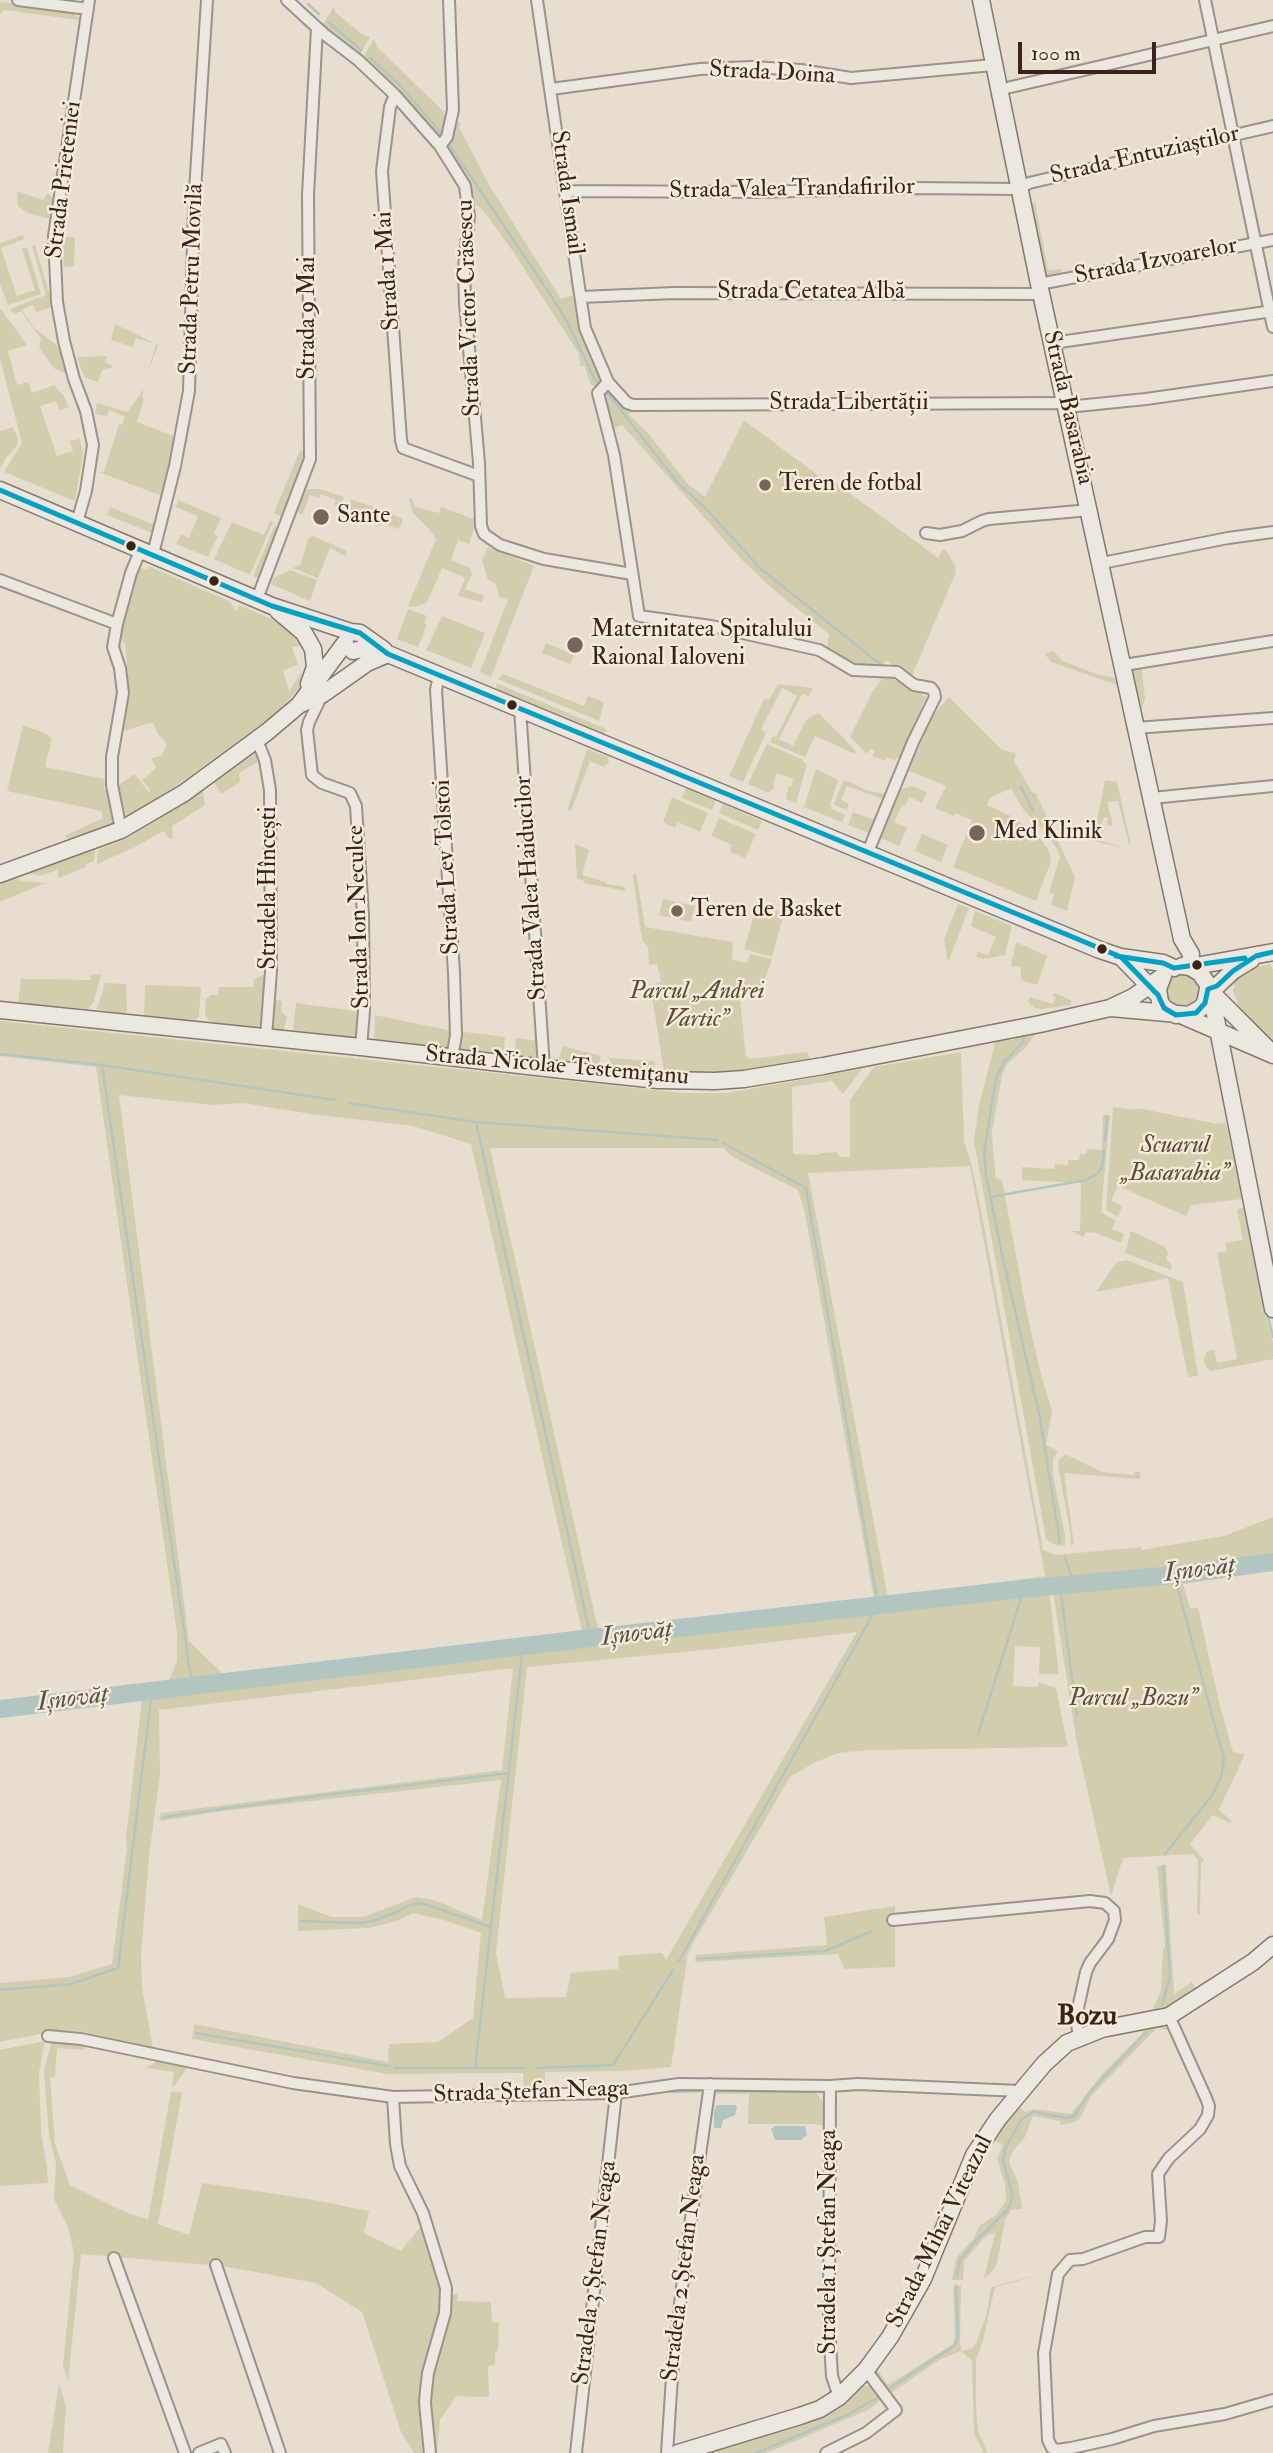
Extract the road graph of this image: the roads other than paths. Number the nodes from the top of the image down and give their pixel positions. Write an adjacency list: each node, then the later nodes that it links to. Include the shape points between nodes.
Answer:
1 (18, 0): 8 (street)
2 (207, 0): 38 (street, Strada Petru Movilă, via 194,194 189,391 175,467)
3 (287, 0): 10 (street, Strada Victor Crăsescu)
4 (449, 0): 18 (street, via 453,110 447,137)
5 (537, 0): 13 (street, Strada Ismail)
6 (981, 0): 12 (main road, Strada Basarabia)
7 (1205, 0): 11 (street)
8 (88, 5): 35 (street, Strada Prieteniei, via 54,233 64,341 93,445)
9 (1273, 26): 11 (street)
10 (317, 28): 15 (street, Strada Victor Crăsescu); 42 (street, Strada 9 Mai, via 308,195 310,459)
11 (1214, 40): 14 (street); 17 (street)
12 (993, 65): 13 (street, Strada Doina, via 851,78 754,67 700,69); 14 (main road, Strada Basarabia)
13 (551, 89): 20 (street, Strada Ismail)
14 (998, 90): 19 (main road, Strada Basarabia)
15 (395, 95): 18 (street, Strada Victor Crăsescu); 32 (street, Strada 1 Mai, via 382,171 403,448)
16 (1273, 126): 17 (street, Strada Entuziaștilor)
17 (1234, 135): 19 (street, Strada Entuziaștilor); 22 (street)
18 (440, 146): 32 (street, Strada Victor Crăsescu, via 464,186 468,203 465,303)
19 (1019, 189): 20 (street, Strada Valea Trandafirilor); 23 (main road, Strada Basarabia)
20 (565, 191): 24 (street, Strada Ismail)
21 (1273, 240): 22 (street, Strada Izvoarelor)
22 (1255, 243): 23 (street, Strada Izvoarelor); 25 (street)
23 (1040, 289): 24 (street, Strada Cetatea Albă); 27 (main road, Strada Basarabia)
24 (581, 298): 29 (street, Strada Ismail, via 585,328)
25 (1272, 311): 26 (street); 27 (street)
26 (1273, 327)
27 (1053, 343): 31 (main road, Strada Basarabia)
28 (1273, 381): 31 (street, Strada Libertății)
29 (608, 382): 30 (street, Strada Ismail); 40 (street, via 598,393 614,454)
30 (633, 405): 31 (street, Strada Libertății)
31 (1066, 405): 34 (main road, Strada Basarabia)
32 (479, 476): 40 (street, Strada Victor Crăsescu, via 481,526 492,541 544,559)
33 (0, 490): 35 (main road)
34 (1090, 510): 36 (street, via 989,519 962,531); 39 (main road, Strada Basarabia)
35 (78, 523): 38 (main road)
36 (926, 533)
37 (1273, 533): 39 (street)
38 (147, 552): 42 (main road); 43 (street, Strada Petru Movilă, via 131,573)
39 (1102, 563): 47 (main road, Strada Basarabia)
40 (632, 574): 60 (street, via 639,617 711,626 819,650 853,670 897,672 914,685 931,688 935,697)
41 (0, 580): 43 (street)
42 (264, 602): 45 (main road); 50 (main road, via 304,633 313,649 313,676)
43 (117, 624): 59 (street, Strada Petru Movilă, via 113,647 123,692 111,785)
44 (1273, 641): 47 (street)
45 (353, 642): 46 (main road, via 377,644); 50 (main road)
46 (388, 654): 48 (main road); 49 (main road)
47 (1124, 665): 54 (main road, Strada Basarabia)
48 (439, 675): 51 (main road); 74 (street, Strada Lev Tolstoi, via 436,690 454,973)
49 (323, 694): 50 (main road); 55 (street, Strada Ion Neculce)
50 (303, 703): 52 (main road)
51 (520, 708): 60 (main road); 75 (street, Strada Valea Haiducilor)
52 (286, 718): 55 (street); 56 (main road)
53 (1273, 718): 54 (street)
54 (1135, 728): 58 (main road, Strada Basarabia)
55 (307, 730): 72 (street, Strada Ion Neculce, via 312,775 350,793 355,800 363,915)
56 (257, 740): 59 (main road, via 184,793); 71 (street, Stradela Hîncești, via 270,790)
57 (1273, 786): 58 (street)
58 (1152, 798): 65 (main road, Strada Basarabia, via 1182,939 1191,954)
59 (121, 830): 61 (main road)
60 (867, 854): 64 (main road)
61 (0, 874)
62 (1273, 952): 63 (main road)
63 (1256, 956): 65 (main road, via 1229,959); 66 (main road)
64 (1121, 957): 65 (main road); 65 (main road, via 1163,963)
65 (1167, 979): 66 (main road, Strada Basarabia, via 1200,973); 67 (main road, Strada Nicolae Testemițanu); 69 (main road, Strada Basarabia, via 1164,1008)
66 (1208, 989): 69 (main road, via 1196,1013); 70 (main road, Strada Basarabia); 73 (main road)
67 (1110, 1008): 69 (main road, Strada Nicolae Testemițanu); 75 (main road, Strada Nicolae Testemițanu, via 744,1079 689,1081)
68 (0, 1010): 71 (main road, Strada Nicolae Testemițanu)
69 (1179, 1016): 70 (main road)
70 (1217, 1030): 73 (main road); 76 (main road, Strada Basarabia)
71 (267, 1037): 72 (main road, Strada Nicolae Testemițanu)
72 (361, 1047): 74 (main road, Strada Nicolae Testemițanu)
73 (1273, 1054)
74 (452, 1058): 75 (main road, Strada Nicolae Testemițanu)
75 (544, 1068)
76 (1273, 1309)
77 (893, 1920): 81 (street, via 1105,1903 1115,1920 1086,1972 1076,2017)
78 (1273, 1945): 79 (main road, Strada Mihai Viteazul)
79 (1170, 2016): 81 (main road, Strada Mihai Viteazul, via 1109,2027); 91 (street, via 1209,2106 1208,2115 1158,2174 1159,2237 1070,2260 1058,2274 1044,2353 1049,2445 1057,2450 1071,2448)
80 (47, 2036): 86 (street, Strada Ștefan Neaga, via 293,2083)
81 (1079, 2038): 84 (main road, Strada Mihai Viteazul, via 1057,2051)
82 (710, 2084): 83 (street, Strada Ștefan Neaga); 85 (street, Strada Ștefan Neaga); 98 (street, Stradela 2 Ștefan Neaga, via 673,2362)
83 (830, 2087): 84 (street, Strada Ștefan Neaga, via 858,2084); 90 (street, Stradela 1 Ștefan Neaga, via 829,2326 832,2376)
84 (1020, 2091): 89 (main road, Strada Mihai Viteazul, via 974,2155 923,2279)
85 (616, 2093): 86 (street, Strada Ștefan Neaga); 97 (street, Stradela 3 Ștefan Neaga)
86 (393, 2097): 96 (street, via 400,2166 423,2213 446,2288 445,2313 426,2390)
87 (114, 2258): 92 (street)
88 (216, 2265): 95 (street)
89 (866, 2370): 90 (main road, Strada Mihai Viteazul); 100 (street, via 896,2410 866,2433)
90 (839, 2397): 99 (main road, Strada Mihai Viteazul, via 800,2416)
91 (1273, 2400)
92 (185, 2453)
93 (199, 2453): 94 (street, via 221,2444)
94 (225, 2453)
95 (280, 2453)
96 (430, 2453)
97 (576, 2453)
98 (667, 2453)
99 (678, 2453)
100 (826, 2453)

